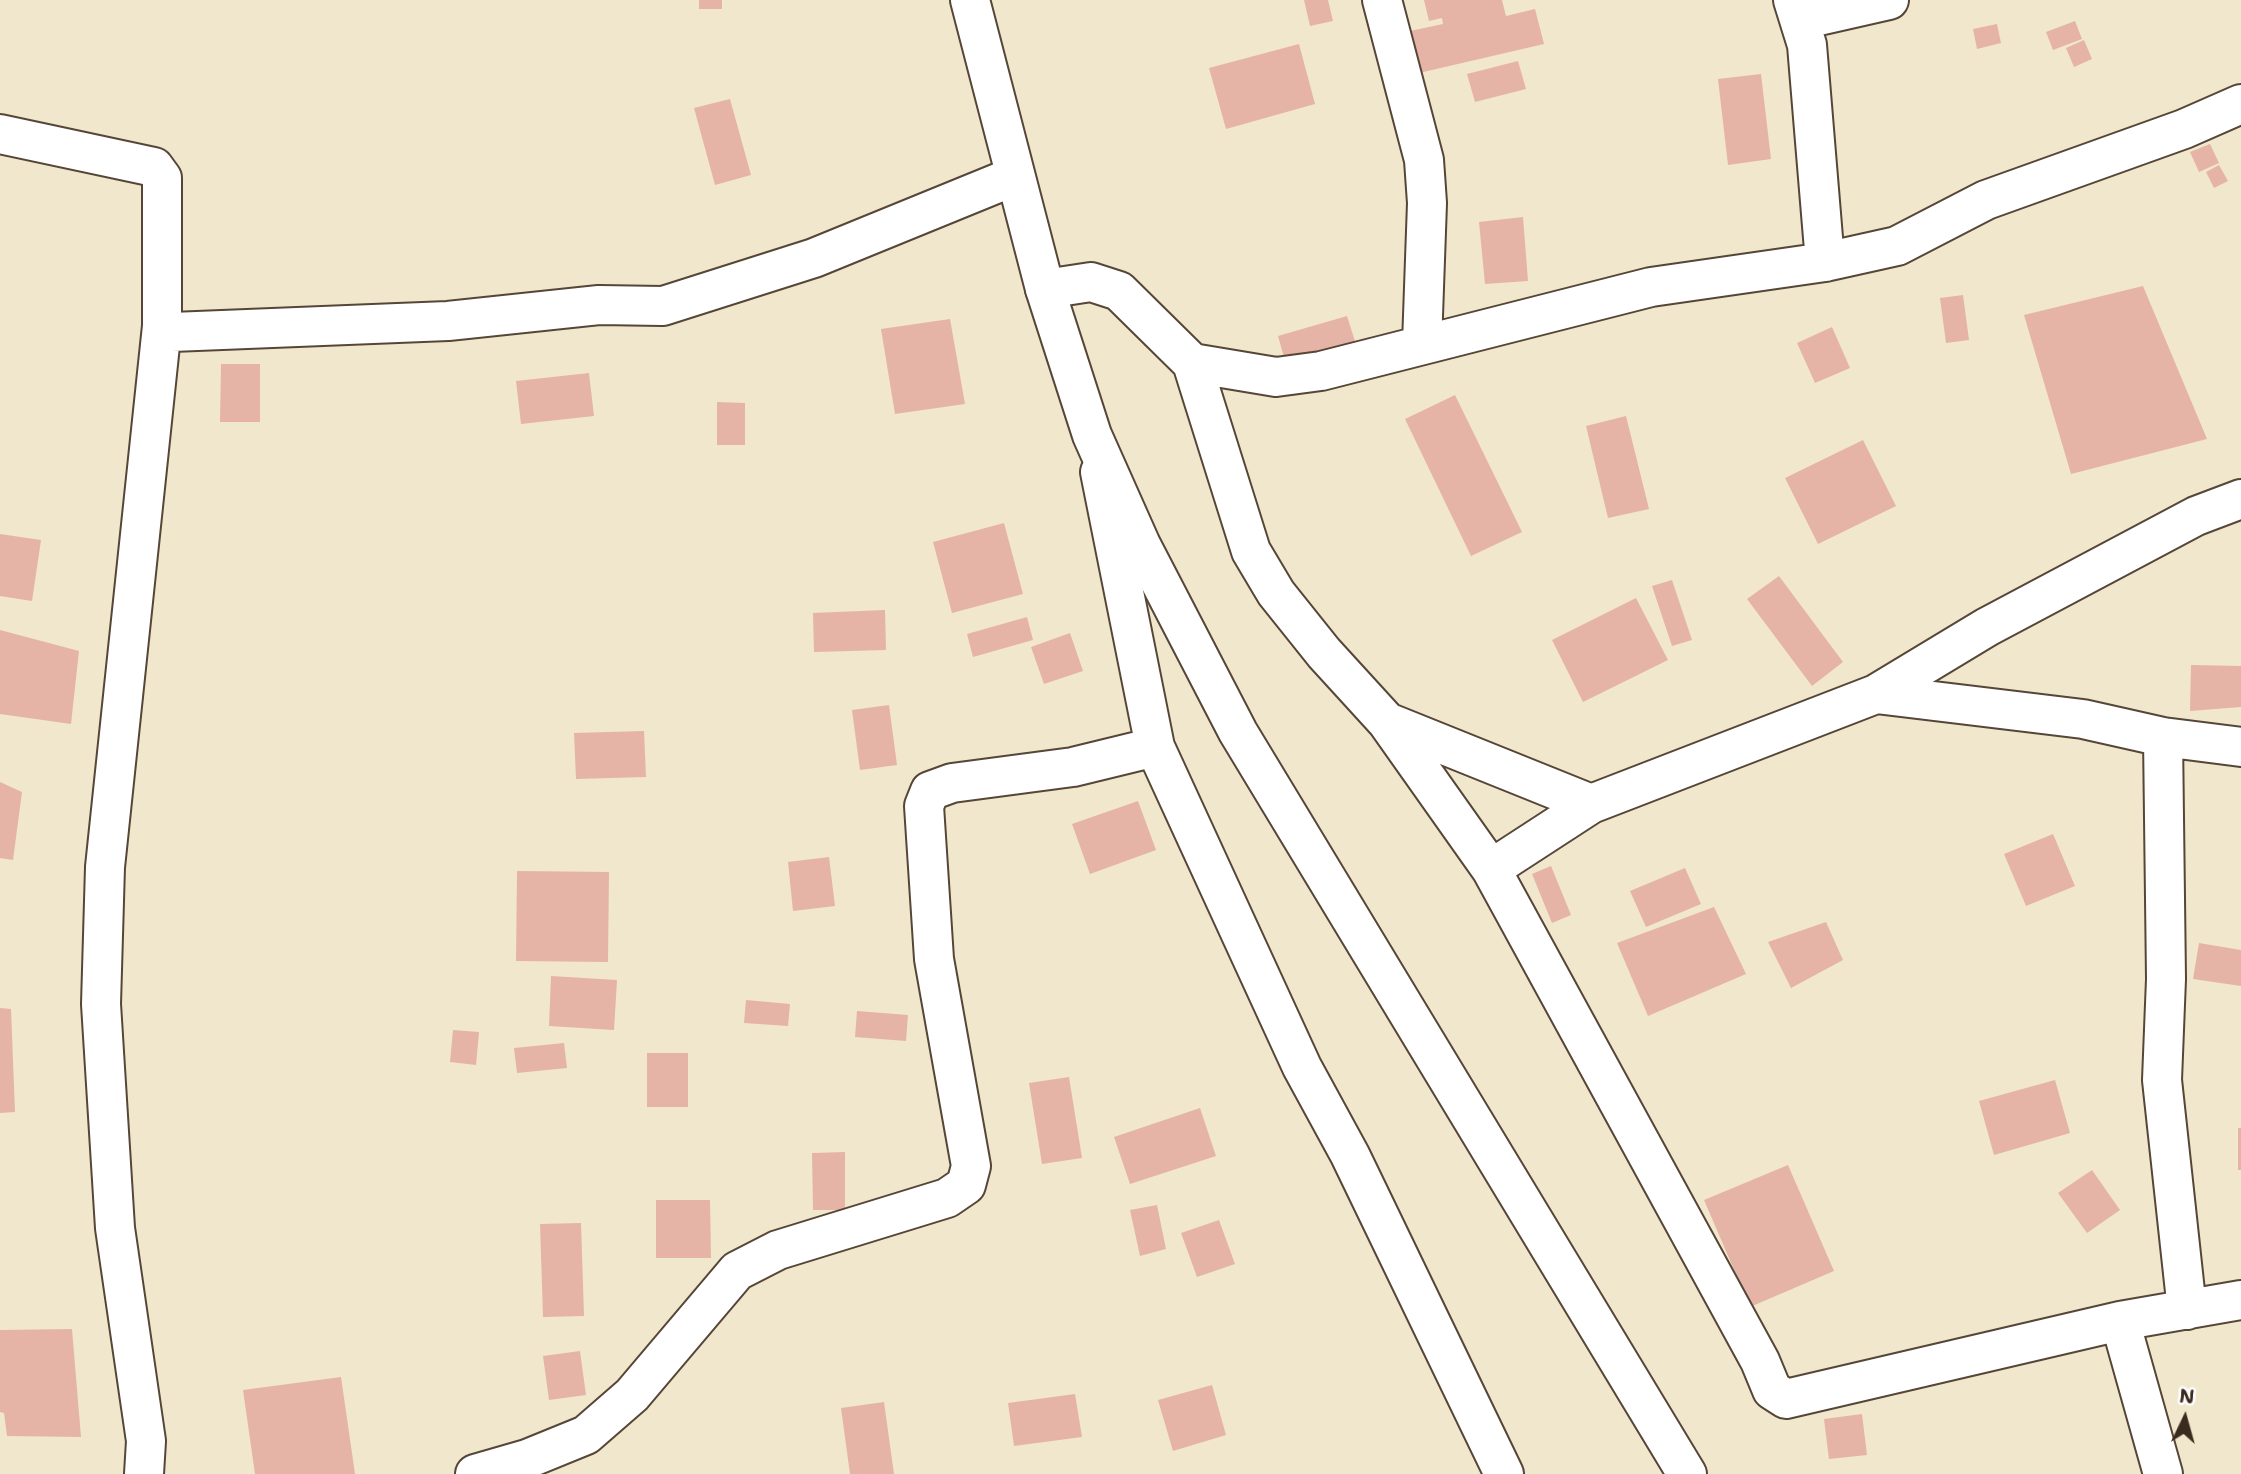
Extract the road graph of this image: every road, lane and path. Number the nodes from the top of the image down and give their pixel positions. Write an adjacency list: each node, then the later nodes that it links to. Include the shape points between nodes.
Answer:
1 (970, 0): 7 (street)
2 (1382, 0): 11 (street, via 1424,160)
3 (1889, 0): 4 (street)
4 (1797, 10): 8 (street, via 1807,45)
5 (2241, 104): 8 (street, via 1986,200 1897,246)
6 (0, 134): 10 (street, via 154,166 162,178)
7 (1015, 176): 9 (street); 10 (street, via 814,258 663,306 599,305 448,321 172,332)
8 (1825, 262): 11 (street, via 1651,287)
9 (1045, 289): 12 (street, via 1091,282 1119,292); 13 (street)
10 (162, 326): 25 (street, via 104,867 101,1004 115,1228 146,1441)
11 (1422, 344): 12 (street, via 1321,371 1276,377)
12 (1192, 363): 16 (street, via 1251,551 1276,593)
13 (1092, 435): 18 (street); 28 (street, via 1140,545 1238,732)
14 (2241, 499): 15 (street, via 2196,516 2012,614)
15 (1875, 694): 17 (street, via 2083,719); 20 (street)
16 (1387, 722): 20 (street); 21 (street)
17 (2163, 737): 19 (street); 23 (street, via 2166,979 2162,1080)
18 (1156, 747): 26 (street, via 1073,767 952,783 930,791 924,806 934,959 971,1166 966,1185 947,1198 778,1250 737,1271 632,1395 586,1435); 27 (street, via 1302,1067 1350,1155)
19 (2241, 747)
20 (1591, 804): 21 (street)
21 (1492, 869): 24 (street, via 1772,1390 1786,1399)
22 (2241, 1300): 23 (street)
23 (2187, 1310): 24 (street)
24 (2120, 1321): 29 (street)
25 (144, 1474)
26 (475, 1474)
27 (1504, 1474)
28 (1686, 1474)
29 (2163, 1474)

